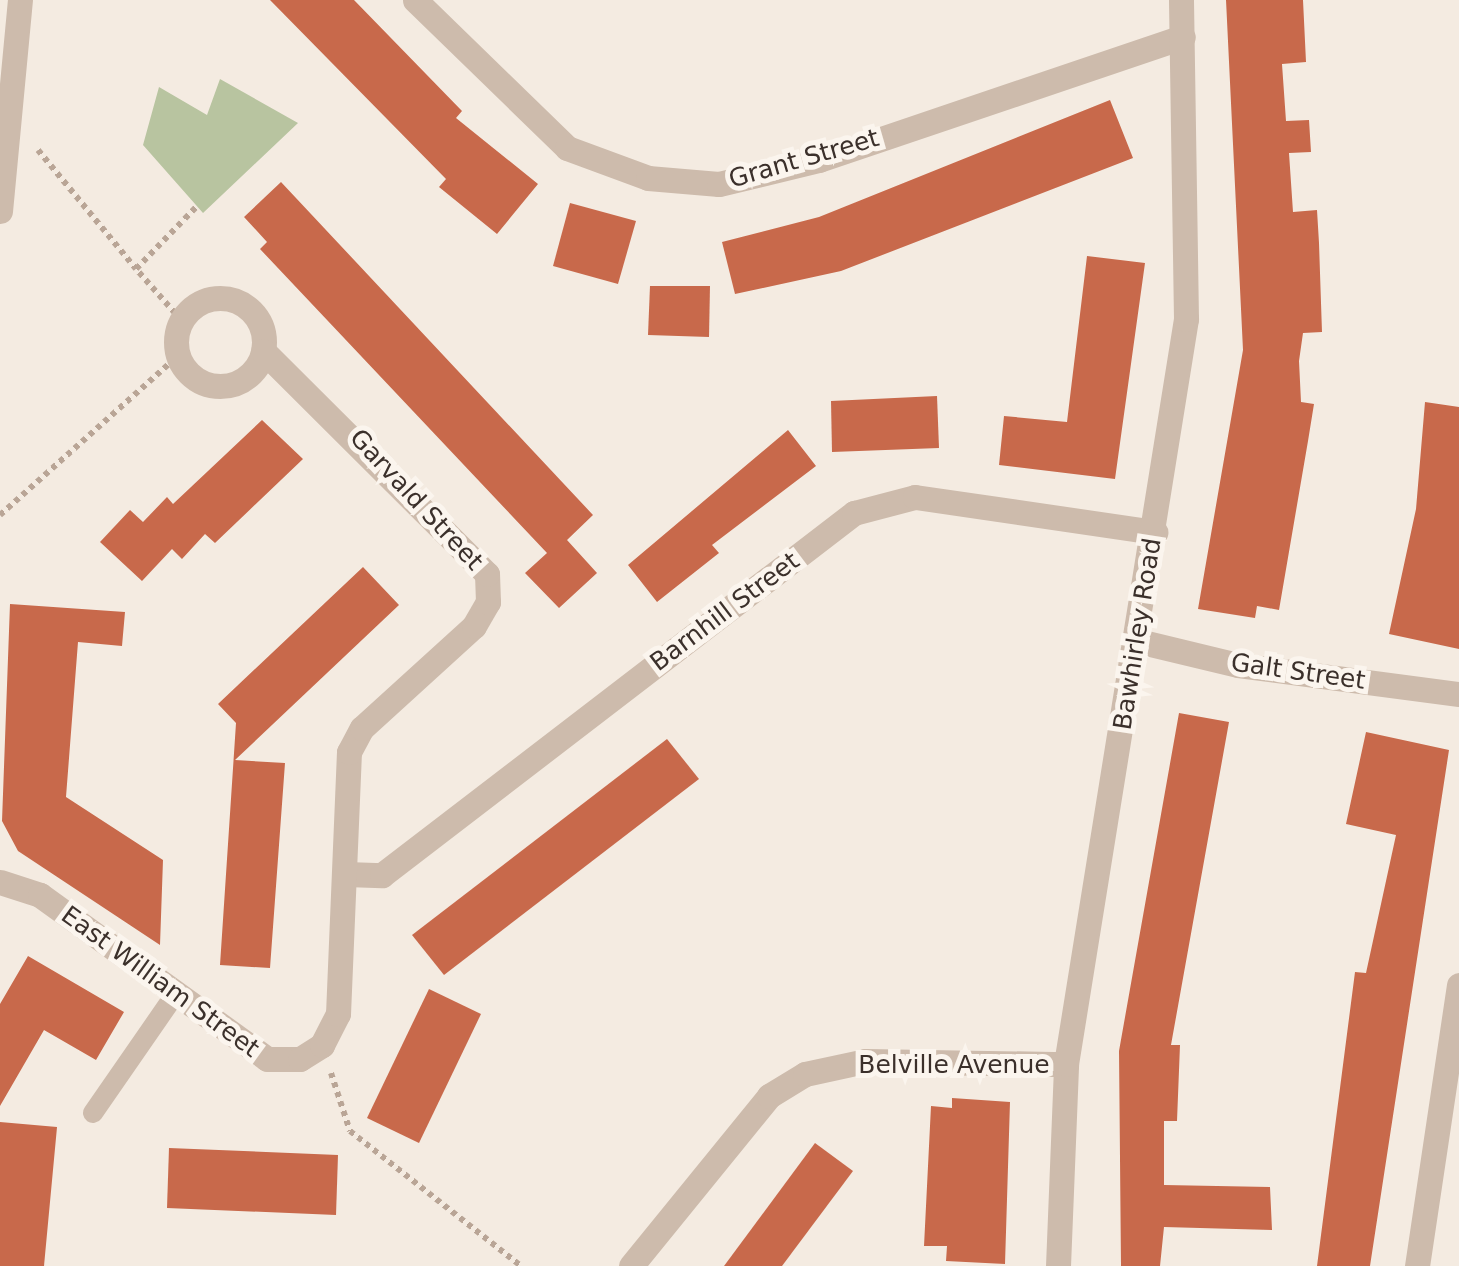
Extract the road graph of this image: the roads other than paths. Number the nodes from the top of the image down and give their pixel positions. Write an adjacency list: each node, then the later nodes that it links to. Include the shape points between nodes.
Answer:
1 (20, 0): 5 (street)
2 (416, 0): 4 (street, Grant Street, via 568,148 648,178 718,184 819,160)
3 (1181, 0): 4 (street, Bawhirley Road)
4 (1183, 37): 7 (street, Bawhirley Road, via 1186,319)
5 (0, 211)
6 (264, 351): 6 (street, Garvald Street, via 253,312 229,298 202,302 182,321 179,355 192,375 219,386 248,376); 10 (street, Garvald Street, via 487,574 488,602 474,626 362,728 349,752)
7 (1155, 532): 8 (street, Bawhirley Road); 10 (street, Barnhill Street, via 915,497 854,512 382,874)
8 (1138, 641): 9 (street, Galt Street, via 1238,665); 15 (street, Bawhirley Road)
9 (1459, 694)
10 (346, 874): 14 (street, Garvald Street, via 338,1014)
11 (0, 882): 13 (street, East William Street, via 40,896)
12 (1459, 984): 19 (street)
13 (174, 996): 14 (street, East William Street, via 267,1059 300,1059); 16 (lane)
14 (322, 1045)
15 (1066, 1064): 17 (street, Belville Avenue, via 866,1061 805,1074 769,1096); 18 (street, Bawhirley Road)
16 (92, 1113)
17 (631, 1266)
18 (1058, 1266)
19 (1417, 1266)

